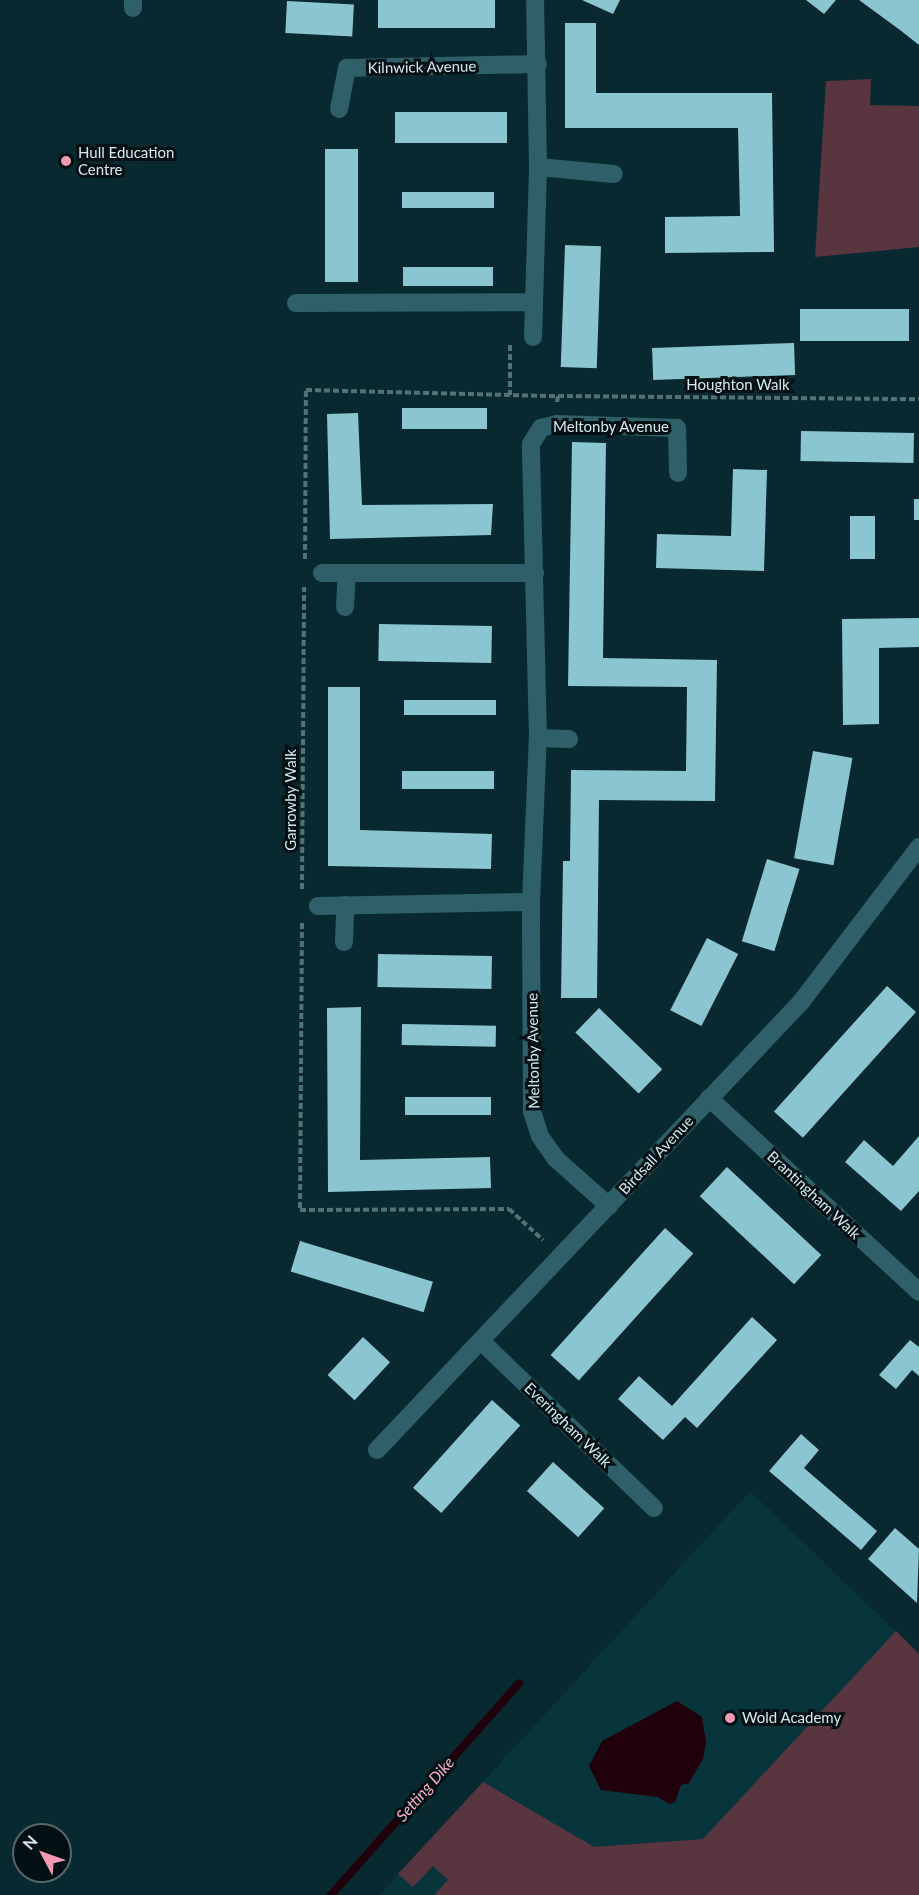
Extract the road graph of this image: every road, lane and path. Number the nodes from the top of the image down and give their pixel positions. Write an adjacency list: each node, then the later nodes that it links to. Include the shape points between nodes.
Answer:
1 (535, 0): 2 (street)
2 (538, 64): 3 (street, Kilnwick Avenue, via 347,68); 4 (street)
3 (339, 109)
4 (537, 167): 5 (street); 6 (street)
5 (614, 174)
6 (533, 302): 7 (street); 8 (street)
7 (296, 303)
8 (533, 337): 9 (path, via 510,336)
9 (510, 395): 10 (path); 14 (path, via 306,390)
10 (558, 396): 11 (path, Houghton Walk); 12 (path)
11 (919, 399)
12 (557, 424): 13 (street, Meltonby Avenue, via 677,428); 16 (street, Meltonby Avenue, via 541,428 531,444)
13 (678, 473)
14 (304, 562)
15 (322, 573): 17 (street)
16 (535, 573): 17 (street); 20 (street, Meltonby Avenue)
17 (347, 574): 19 (street)
18 (304, 585): 23 (path, Garrowby Walk)
19 (345, 607)
20 (538, 738): 21 (street); 24 (street, Meltonby Avenue)
21 (569, 739)
22 (919, 847): 28 (street, Birdsall Avenue, via 801,1002)
23 (302, 892)
24 (531, 902): 25 (street); 29 (street, Meltonby Avenue, via 532,1111 540,1137 556,1159)
25 (345, 905): 26 (street); 27 (street)
26 (310, 911): 30 (path, via 300,1210 509,1209)
27 (344, 942)
28 (709, 1098): 29 (street, Birdsall Avenue); 31 (street, Brantingham Walk)
29 (609, 1206): 30 (street, Birdsall Avenue)
30 (561, 1258): 32 (street, Birdsall Avenue)
31 (919, 1292)
32 (482, 1342): 33 (street, Birdsall Avenue); 34 (street, Everingham Walk)
33 (377, 1450)
34 (654, 1508)

